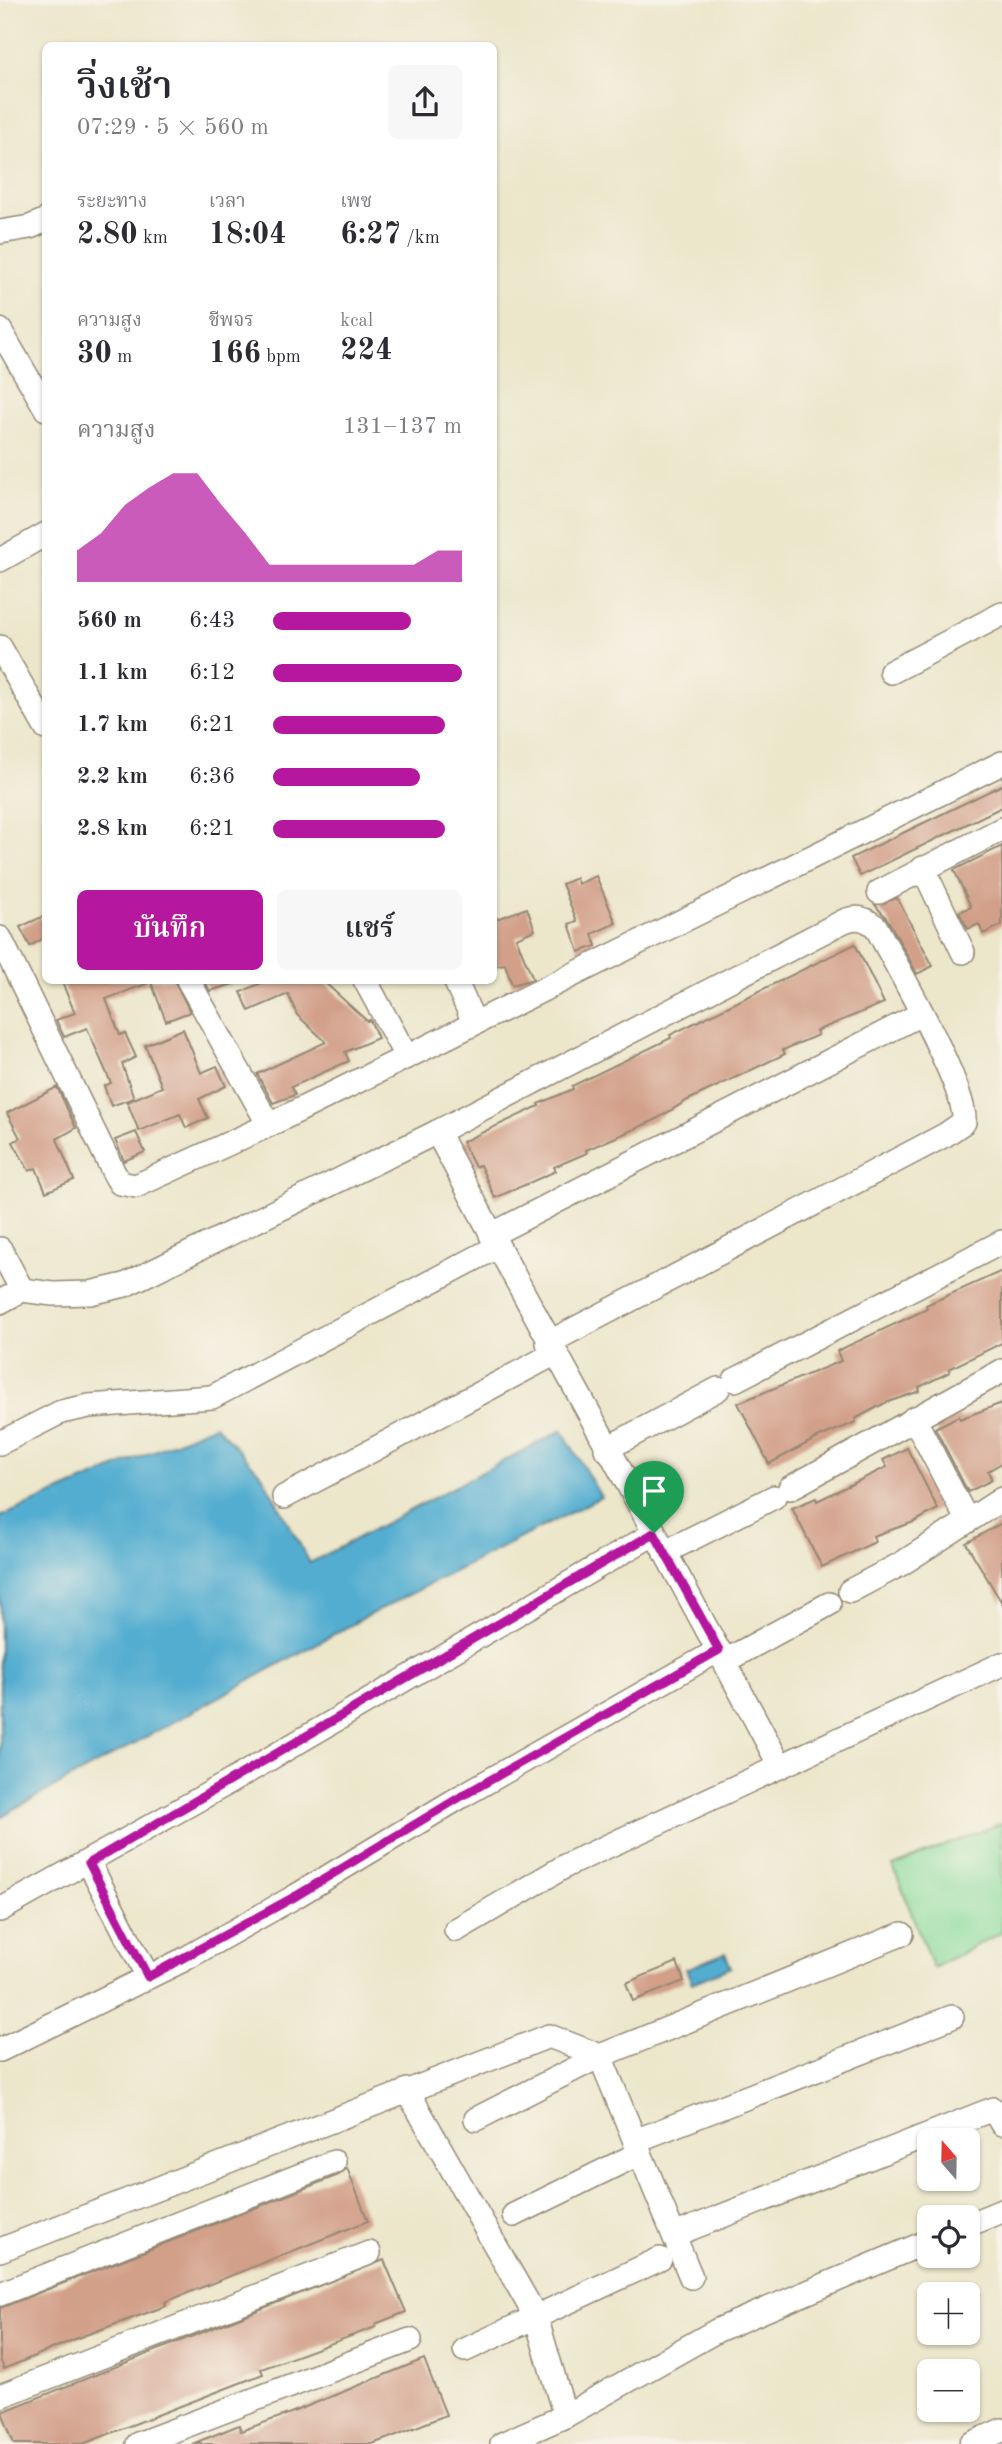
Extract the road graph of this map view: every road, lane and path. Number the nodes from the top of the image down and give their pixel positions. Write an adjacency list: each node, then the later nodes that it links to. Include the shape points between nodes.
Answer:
1 (42, 222): 2 (street)
2 (0, 232)
3 (0, 330): 4 (street)
4 (42, 398)
5 (42, 536): 6 (street)
6 (0, 560)
7 (1002, 614): 9 (street)
8 (0, 647): 10 (street)
9 (891, 672)
10 (42, 720)
11 (1002, 764): 21 (street)
12 (1002, 829): 13 (street)
13 (923, 868): 14 (street); 16 (street)
14 (879, 892)
15 (0, 938): 23 (street, via 120,1183 136,1186)
16 (962, 952)
17 (190, 984): 23 (street)
18 (367, 984): 22 (street)
19 (457, 984): 21 (street)
20 (921, 1014): 24 (street, via 876,927 866,918 854,917); 25 (street); 30 (street, via 963,1102 964,1122)
21 (474, 1022): 22 (street)
22 (406, 1056): 23 (street)
23 (269, 1125)
24 (437, 1132): 25 (street); 28 (street, via 125,1285 90,1293)
25 (494, 1241): 30 (street); 33 (street, via 212,1397 61,1412)
26 (1002, 1242): 34 (street)
27 (0, 1249): 28 (street)
28 (22, 1290): 29 (street)
29 (0, 1302)
30 (551, 1348): 34 (street); 35 (street)
31 (1002, 1371): 32 (street)
32 (914, 1418): 37 (street); 38 (street, via 782,1492)
33 (0, 1443)
34 (606, 1449): 38 (street)
35 (284, 1497)
36 (1002, 1499): 37 (street)
37 (967, 1520): 39 (street)
38 (660, 1542): 41 (street); 44 (street)
39 (850, 1591)
40 (829, 1604): 41 (street)
41 (722, 1656): 43 (street); 48 (street, via 462,1796 296,1896)
42 (1002, 1664): 43 (street)
43 (780, 1766): 46 (street, via 567,1865)
44 (89, 1863): 45 (street); 48 (street)
45 (0, 1910)
46 (456, 1930)
47 (902, 1934): 51 (street)
48 (148, 1977): 50 (street)
49 (952, 2017): 55 (street)
50 (0, 2050)
51 (600, 2056): 52 (street, via 549,2036); 53 (street); 55 (street)
52 (407, 2090): 62 (street); 67 (street)
53 (476, 2119)
54 (1002, 2124): 60 (street, via 993,2109)
55 (637, 2147): 58 (street); 60 (street)
56 (334, 2162): 66 (street)
57 (1002, 2211): 59 (street)
58 (514, 2216)
59 (980, 2220)
60 (674, 2235): 65 (street)
61 (917, 2246): 71 (street, via 718,2330)
62 (0, 2250)
63 (369, 2253): 70 (street)
64 (660, 2259): 67 (street)
65 (691, 2277)
66 (0, 2294)
67 (536, 2318): 69 (street); 71 (street)
68 (410, 2340): 73 (street)
69 (465, 2350)
70 (0, 2396)
71 (565, 2416): 74 (street)
72 (1002, 2430): 75 (street)
73 (138, 2444)
74 (502, 2444)
75 (971, 2444)

